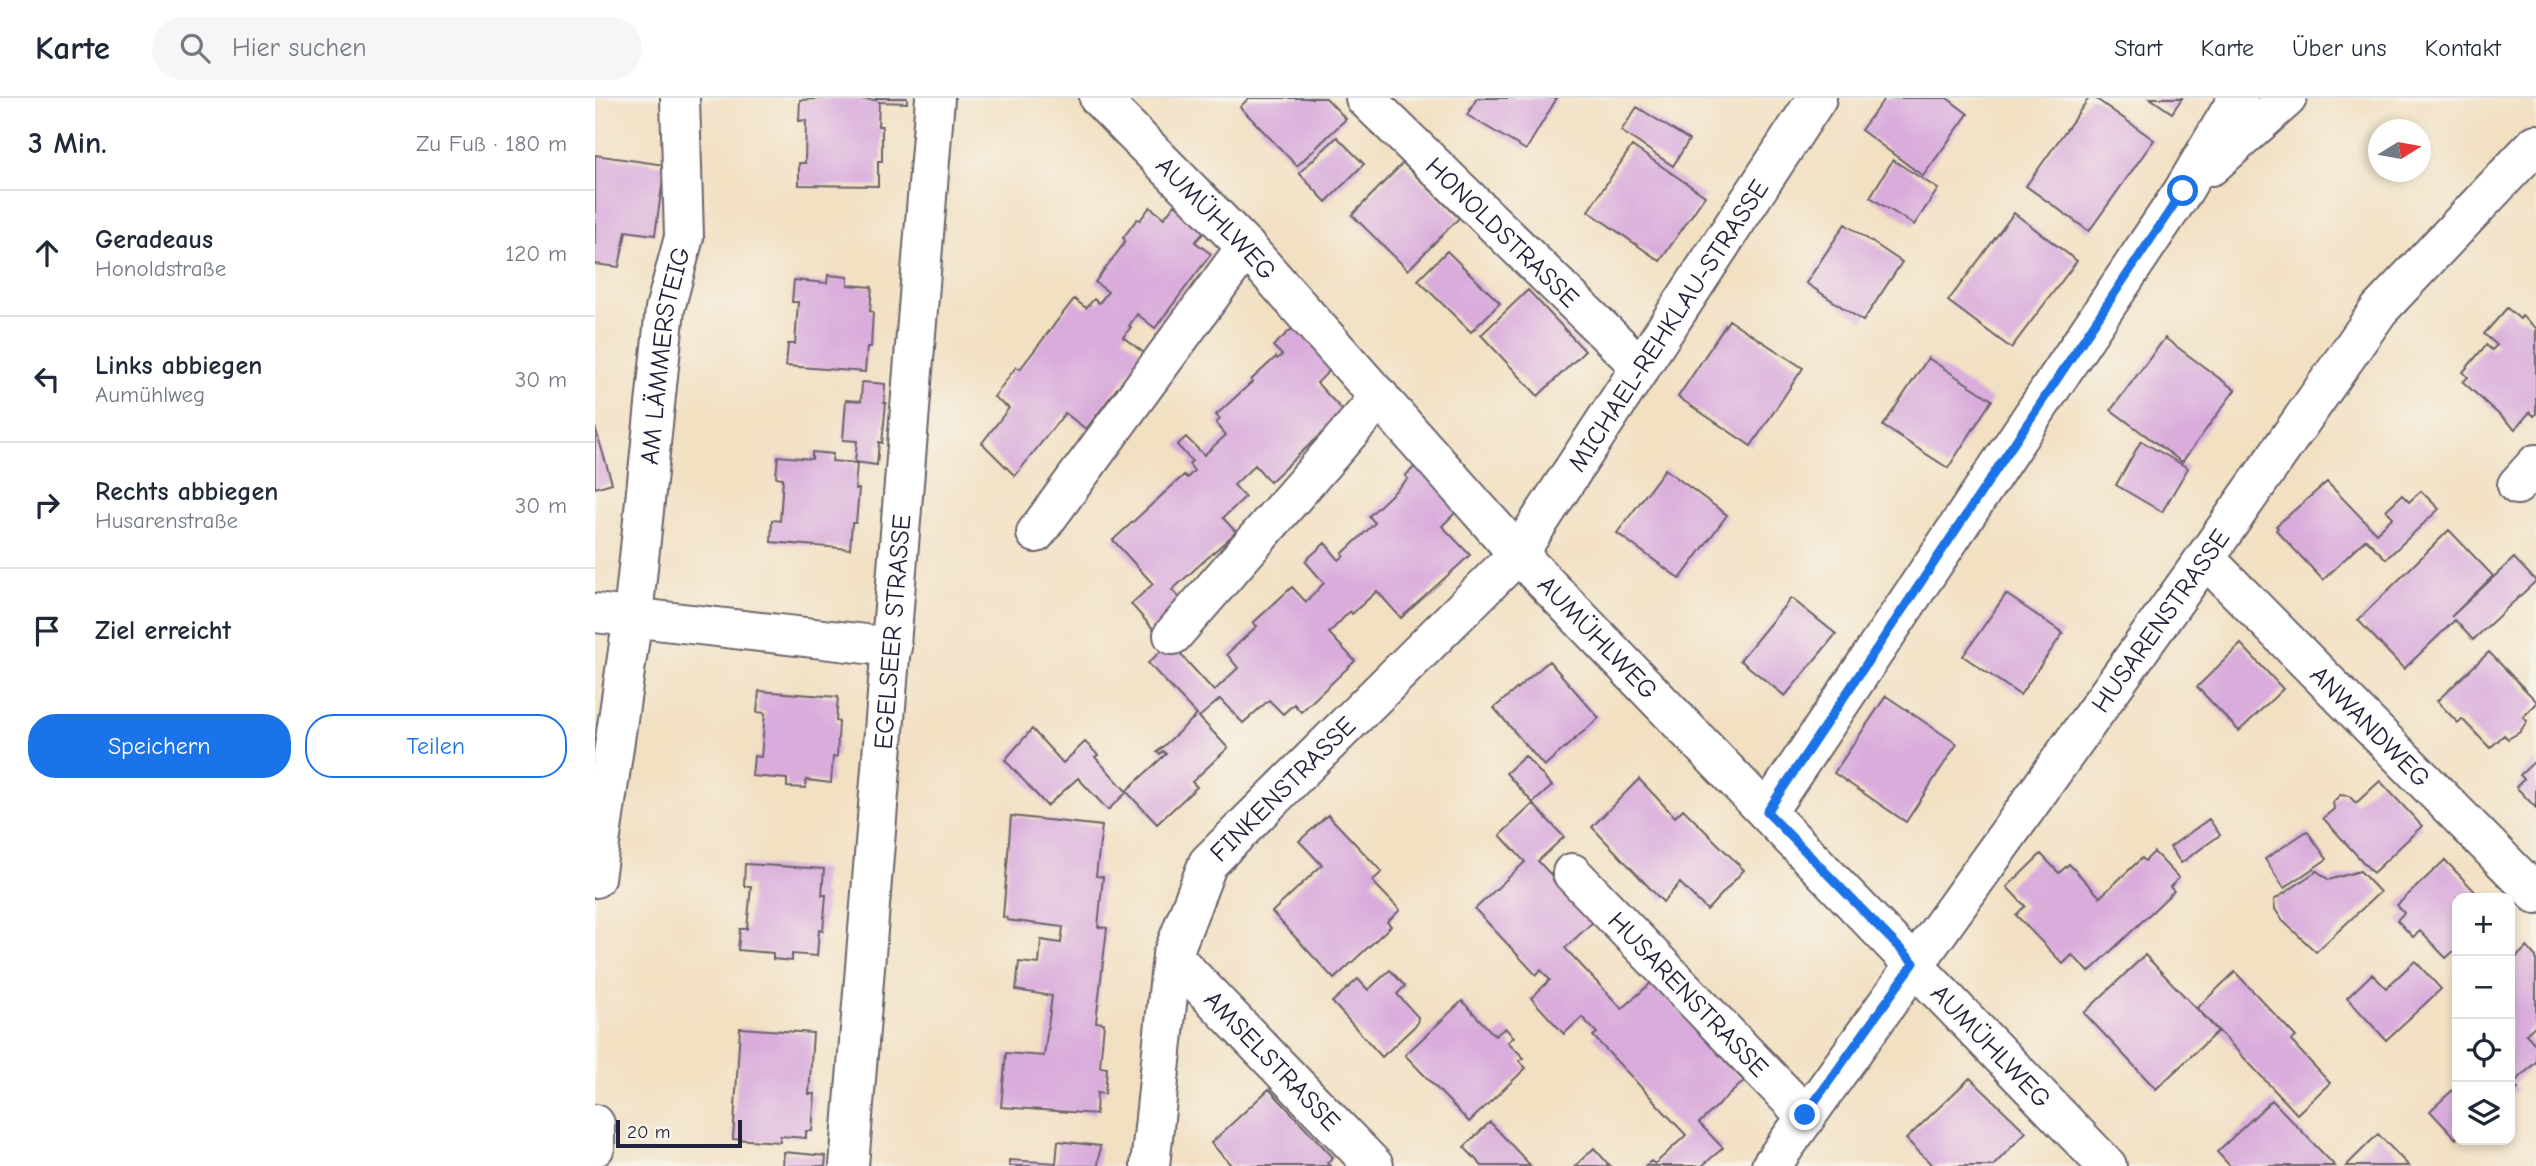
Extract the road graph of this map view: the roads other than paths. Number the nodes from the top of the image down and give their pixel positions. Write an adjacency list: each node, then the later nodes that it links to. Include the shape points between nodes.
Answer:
1 (680, 98): 18 (street, AM LÄMMERSTEIG, via 684,237 665,309)
2 (935, 98): 20 (street, EGELSEER STRASSE)
3 (1099, 98): 11 (street, AUMÜHLWEG)
4 (1365, 98): 8 (street, HONOLDSTRASSE)
5 (1817, 98): 12 (street, MICHAEL-REHKLAU-STRASSE)
6 (2238, 98): 10 (street)
7 (2287, 98): 10 (street)
8 (1402, 113): 12 (street, HONOLDSTRASSE)
9 (2536, 144): 16 (street, HUSARENSTRASSE, via 2379,310)
10 (2183, 191): 21 (street)
11 (1246, 247): 13 (street, AUMÜHLWEG); 14 (street)
12 (1641, 367): 15 (street, MICHAEL-REHKLAU-STRASSE)
13 (1380, 397): 15 (street, AUMÜHLWEG); 19 (street)
14 (1037, 533)
15 (1518, 554): 21 (street, AUMÜHLWEG); 25 (street, FINKENSTRASSE, via 1208,863)
16 (2205, 558): 24 (street, ANWANDWEG); 26 (street, HUSARENSTRASSE)
17 (595, 613): 18 (street)
18 (633, 616): 20 (street); 23 (street, AM LÄMMERSTEIG)
19 (1173, 635)
20 (892, 647): 30 (street, EGELSEER STRASSE)
21 (1767, 812): 26 (street, AUMÜHLWEG)
22 (1571, 873): 27 (street, HUSARENSTRASSE)
23 (595, 878)
24 (2536, 894)
25 (1172, 956): 31 (street, FINKENSTRASSE); 32 (street, AMSELSTRASSE)
26 (1914, 963): 27 (street, HUSARENSTRASSE); 34 (street, AUMÜHLWEG)
27 (1805, 1115): 33 (street, HUSARENSTRASSE)
28 (595, 1124): 29 (street)
29 (595, 1147)
30 (849, 1166)
31 (1150, 1166)
32 (1374, 1166)
33 (1771, 1166)
34 (2107, 1166)

